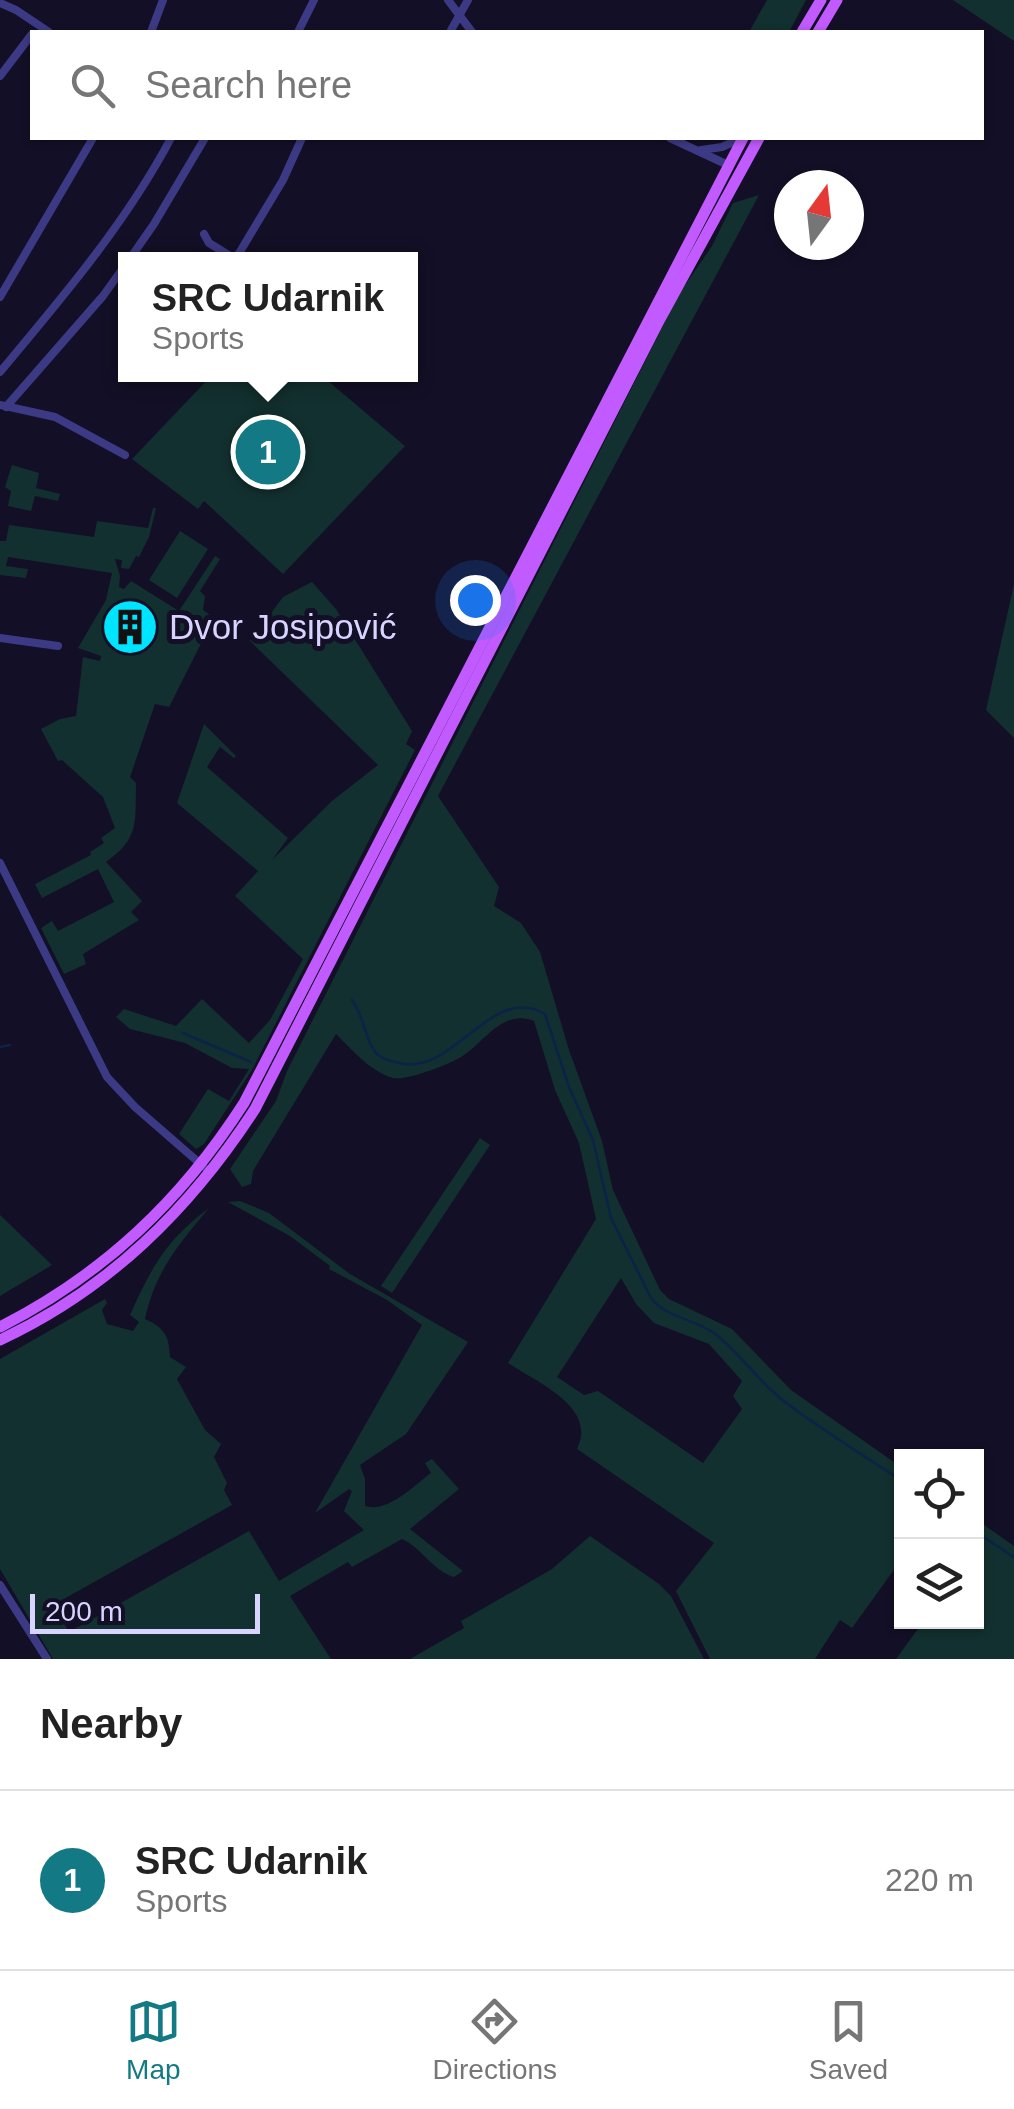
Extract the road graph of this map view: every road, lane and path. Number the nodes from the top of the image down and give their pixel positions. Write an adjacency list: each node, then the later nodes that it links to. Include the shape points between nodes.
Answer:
1 (163, 0): 10 (street)
2 (314, 0): 11 (street)
3 (448, 0): 8 (street)
4 (468, 0): 8 (street)
5 (821, 0): 14 (main road)
6 (836, 0): 15 (main road)
7 (0, 3): 9 (street)
8 (458, 18): 12 (street); 13 (street)
9 (35, 30)
10 (152, 30)
11 (299, 30)
12 (451, 30)
13 (470, 30)
14 (803, 30)
15 (819, 30)
16 (30, 37): 17 (street)
17 (0, 76)
18 (92, 140): 33 (street)
19 (170, 140): 34 (street, via 97,253)
20 (204, 140): 29 (street)
21 (301, 140): 31 (street)
22 (674, 140): 26 (street)
23 (739, 140): 26 (street)
24 (742, 140): 27 (main road)
25 (758, 140): 40 (main road, via 279,1066)
26 (696, 150): 27 (street)
27 (728, 165): 40 (main road, via 269,1061)
28 (204, 234): 30 (street)
29 (134, 252)
30 (224, 252)
31 (239, 252)
32 (118, 275): 35 (street)
33 (0, 297)
34 (0, 372)
35 (3, 406): 36 (street, via 55,417)
36 (126, 455)
37 (0, 638): 38 (street)
38 (58, 646)
39 (0, 863): 40 (street, via 107,1077)
40 (207, 1169): 41 (main road, via 106,1262); 42 (main road, via 167,1223 112,1272)
41 (0, 1327)
42 (0, 1340)
43 (0, 1584): 44 (street)
44 (47, 1659)

